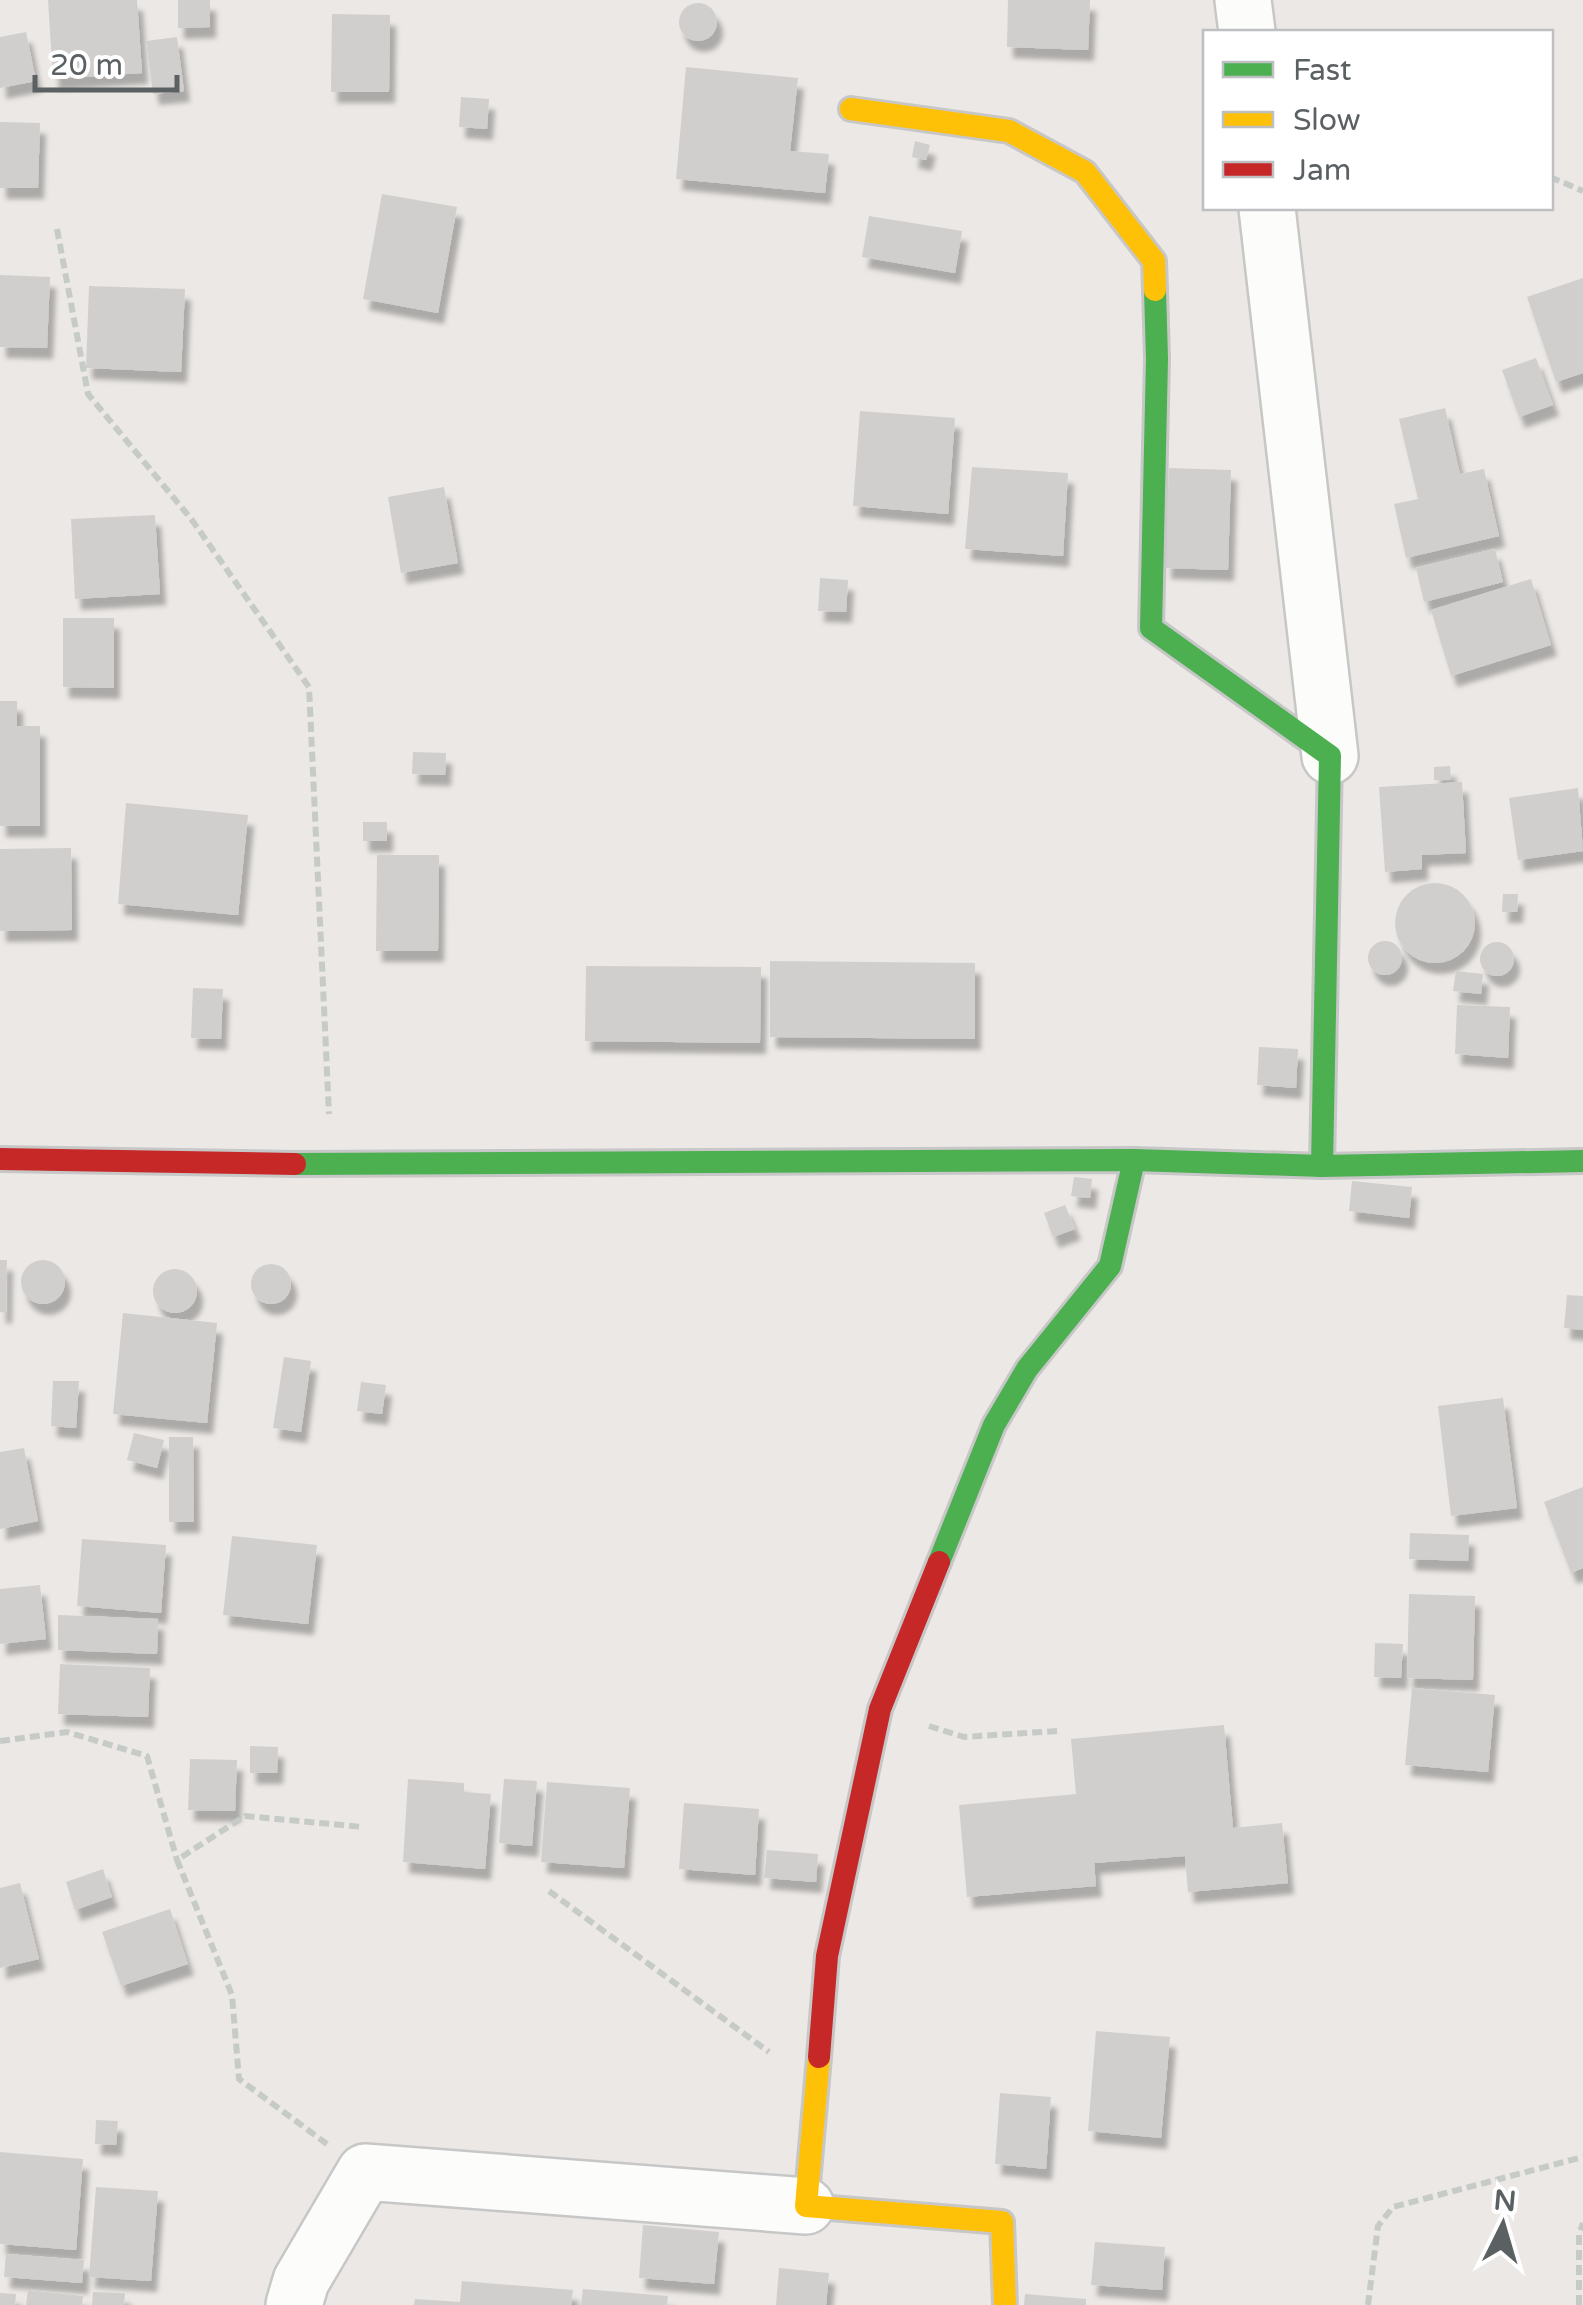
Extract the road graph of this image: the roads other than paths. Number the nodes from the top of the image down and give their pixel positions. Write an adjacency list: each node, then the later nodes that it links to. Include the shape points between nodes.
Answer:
1 (1243, 0): 2 (street)
2 (1246, 30)
3 (851, 109): 5 (street, via 1009,131 1085,172 1154,261 1152,628)
4 (1267, 210): 5 (street)
5 (1330, 756): 9 (street)
6 (0, 1159): 7 (street, via 331,1165)
7 (1134, 1160): 9 (street); 10 (street, via 1110,1266 1027,1369 994,1425 880,1710 827,1956)
8 (1583, 1160): 9 (street)
9 (1322, 1166)
10 (806, 2206): 11 (street, via 365,2172 301,2281); 12 (street, via 1002,2222)
11 (294, 2305)
12 (1006, 2305)

